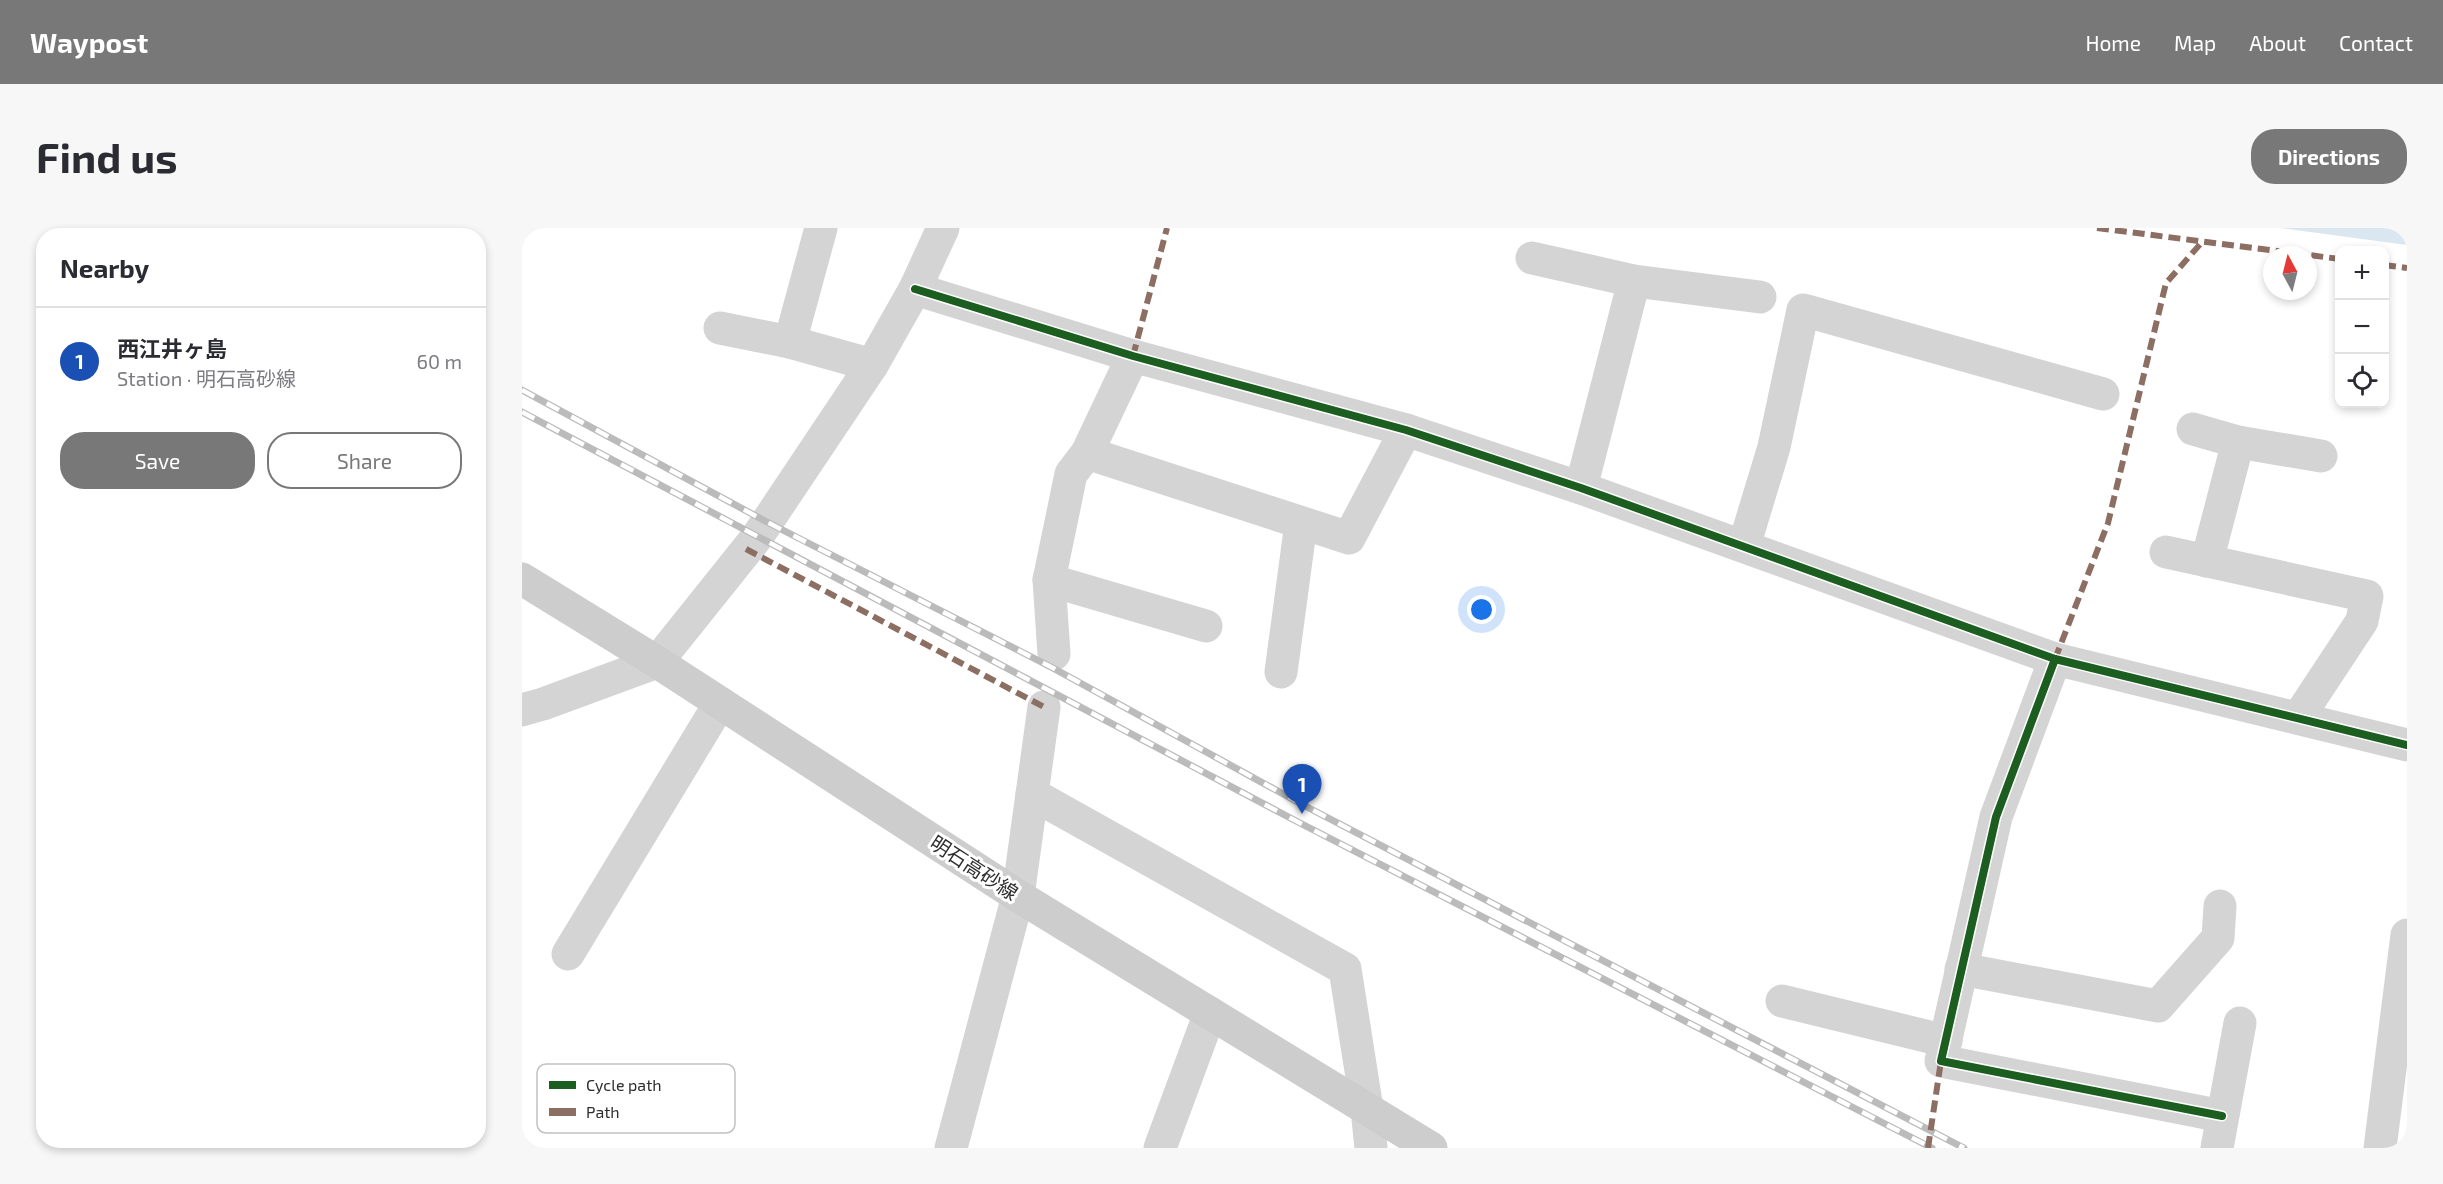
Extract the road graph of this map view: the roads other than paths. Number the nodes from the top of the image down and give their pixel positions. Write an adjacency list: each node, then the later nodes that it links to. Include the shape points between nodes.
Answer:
1 (821, 228): 8 (street)
2 (944, 228): 5 (street)
3 (1532, 258): 4 (street)
4 (1634, 281): 6 (street); 17 (street)
5 (915, 289): 9 (street); 10 (street)
6 (1760, 297)
7 (720, 328): 8 (street)
8 (790, 342): 10 (street)
9 (1133, 356): 13 (street); 15 (street)
10 (872, 365): 27 (street, via 757,537)
11 (2103, 394): 19 (street, via 1803,310 1774,447)
12 (2193, 429): 14 (street)
13 (1406, 430): 17 (street); 18 (street, via 1349,538)
14 (2238, 442): 16 (street); 21 (street)
15 (1087, 453): 18 (street); 23 (street, via 1071,474)
16 (2321, 456)
17 (1581, 488): 19 (street)
18 (1301, 523): 28 (street)
19 (1744, 546): 26 (street)
20 (2166, 552): 21 (street)
21 (2207, 561): 32 (street, via 2367,596 2362,621)
22 (522, 579): 27 (main road, 明石高砂線)
23 (1049, 580): 24 (street); 25 (street)
24 (1206, 626)
25 (1054, 654)
26 (2055, 659): 32 (street); 39 (street, via 1996,817)
27 (657, 662): 29 (main road, 明石高砂線); 31 (street)
28 (1281, 672)
29 (720, 703): 35 (main road, 明石高砂線); 38 (street)
30 (1044, 707): 34 (street)
31 (522, 710)
32 (2298, 718): 33 (street)
33 (2407, 745)
34 (1032, 794): 35 (street); 44 (street, via 1345,969)
35 (1018, 896): 41 (main road, 明石高砂線); 46 (street)
36 (2220, 906): 39 (street, via 2218,938 2158,1006)
37 (2407, 936): 51 (street)
38 (568, 954)
39 (1961, 969): 43 (street)
40 (1782, 1001): 43 (street)
41 (1210, 1013): 44 (main road, 明石高砂線); 47 (street)
42 (2240, 1023): 45 (street)
43 (1946, 1041): 45 (street, via 1941,1061)
44 (1367, 1109): 48 (street); 49 (main road, 明石高砂線)
45 (2222, 1116): 50 (street)
46 (951, 1148)
47 (1160, 1148)
48 (1371, 1148)
49 (1431, 1148)
50 (2217, 1148)
51 (2380, 1148)

